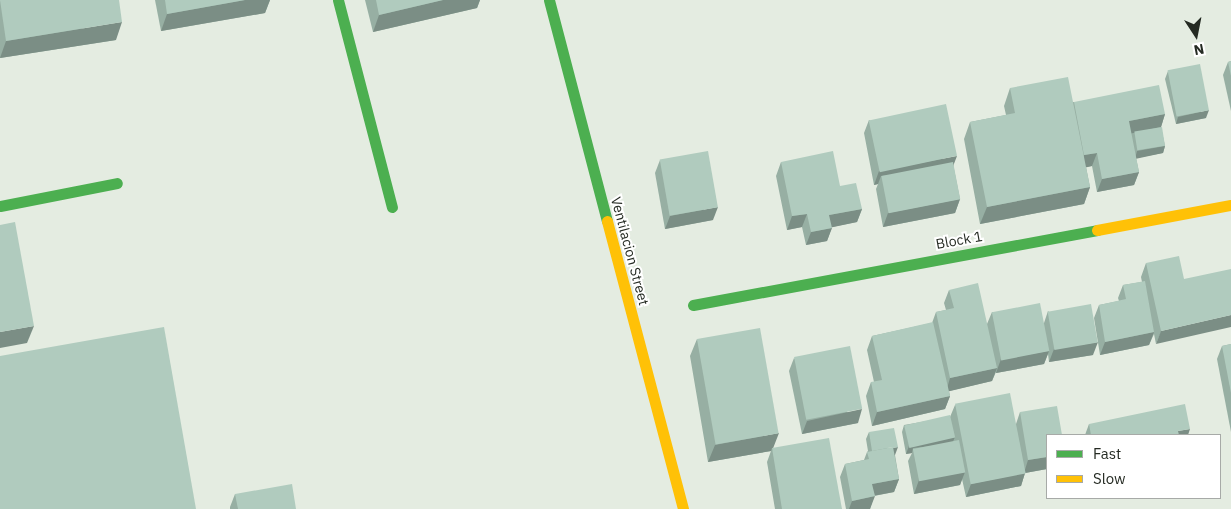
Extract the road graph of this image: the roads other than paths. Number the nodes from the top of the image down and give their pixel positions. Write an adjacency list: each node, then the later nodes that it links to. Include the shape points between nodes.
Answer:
1 (338, 0): 6 (street)
2 (549, 0): 8 (street, Ventilacion Street)
3 (117, 183): 5 (street)
4 (1231, 205): 7 (street, Block 1)
5 (0, 206)
6 (392, 207)
7 (692, 304)
8 (683, 509)

